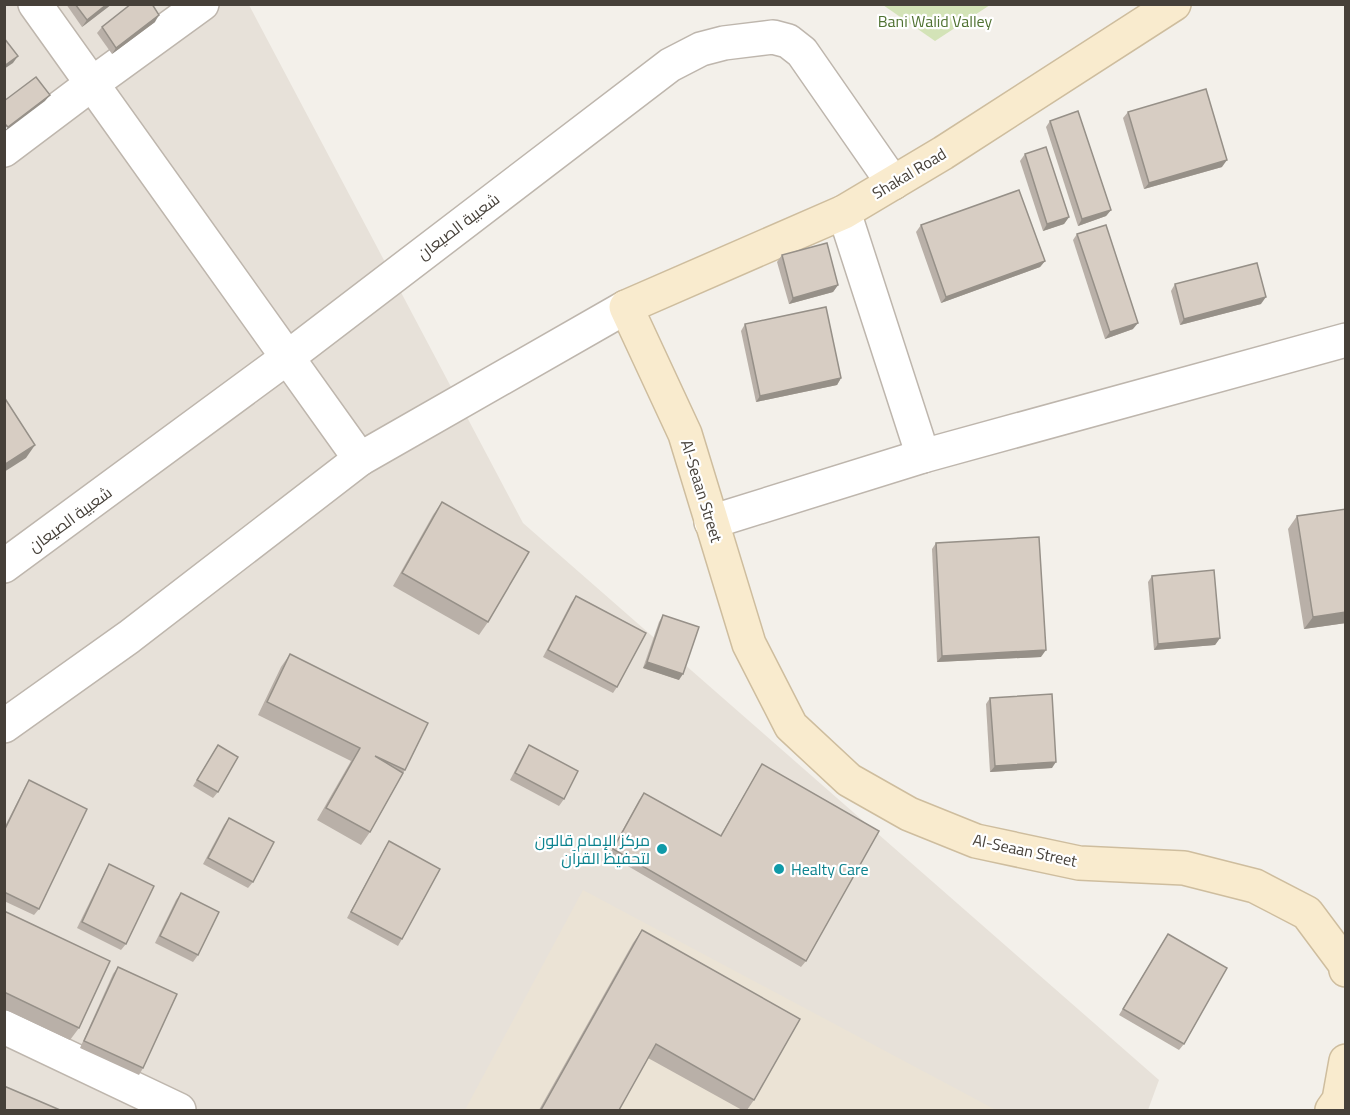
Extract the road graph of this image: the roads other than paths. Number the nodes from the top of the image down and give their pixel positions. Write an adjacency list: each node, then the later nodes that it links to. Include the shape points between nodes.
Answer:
1 (35, 4): 4 (street)
2 (202, 4): 4 (street)
3 (1174, 4): 6 (main road, Shakal Road)
4 (93, 83): 5 (street); 10 (street)
5 (4, 150)
6 (893, 183): 7 (main road, Shakal Road); 10 (street, شعبية الصيعان, via 802,52 788,41 773,37 708,47 670,65)
7 (844, 212): 8 (main road, Shakal Road); 11 (street)
8 (626, 307): 12 (street); 13 (main road, Al-Seaan Street, via 685,434)
9 (1346, 340): 11 (street)
10 (288, 357): 12 (street); 14 (street, شعبية الصيعان)
11 (923, 456): 13 (street)
12 (360, 459): 15 (street, via 129,637)
13 (711, 522): 16 (main road, Al-Seaan Street, via 749,644 791,726 849,780 909,814 976,841 1079,863 1184,868 1255,886 1307,913)
14 (4, 567)
15 (4, 726)
16 (1345, 964): 17 (main road, Al-Seaan Street)
17 (1346, 970)
18 (4, 1027): 20 (street)
19 (1346, 1061): 21 (main road, via 1339,1100)
20 (179, 1110)
21 (1332, 1110)

